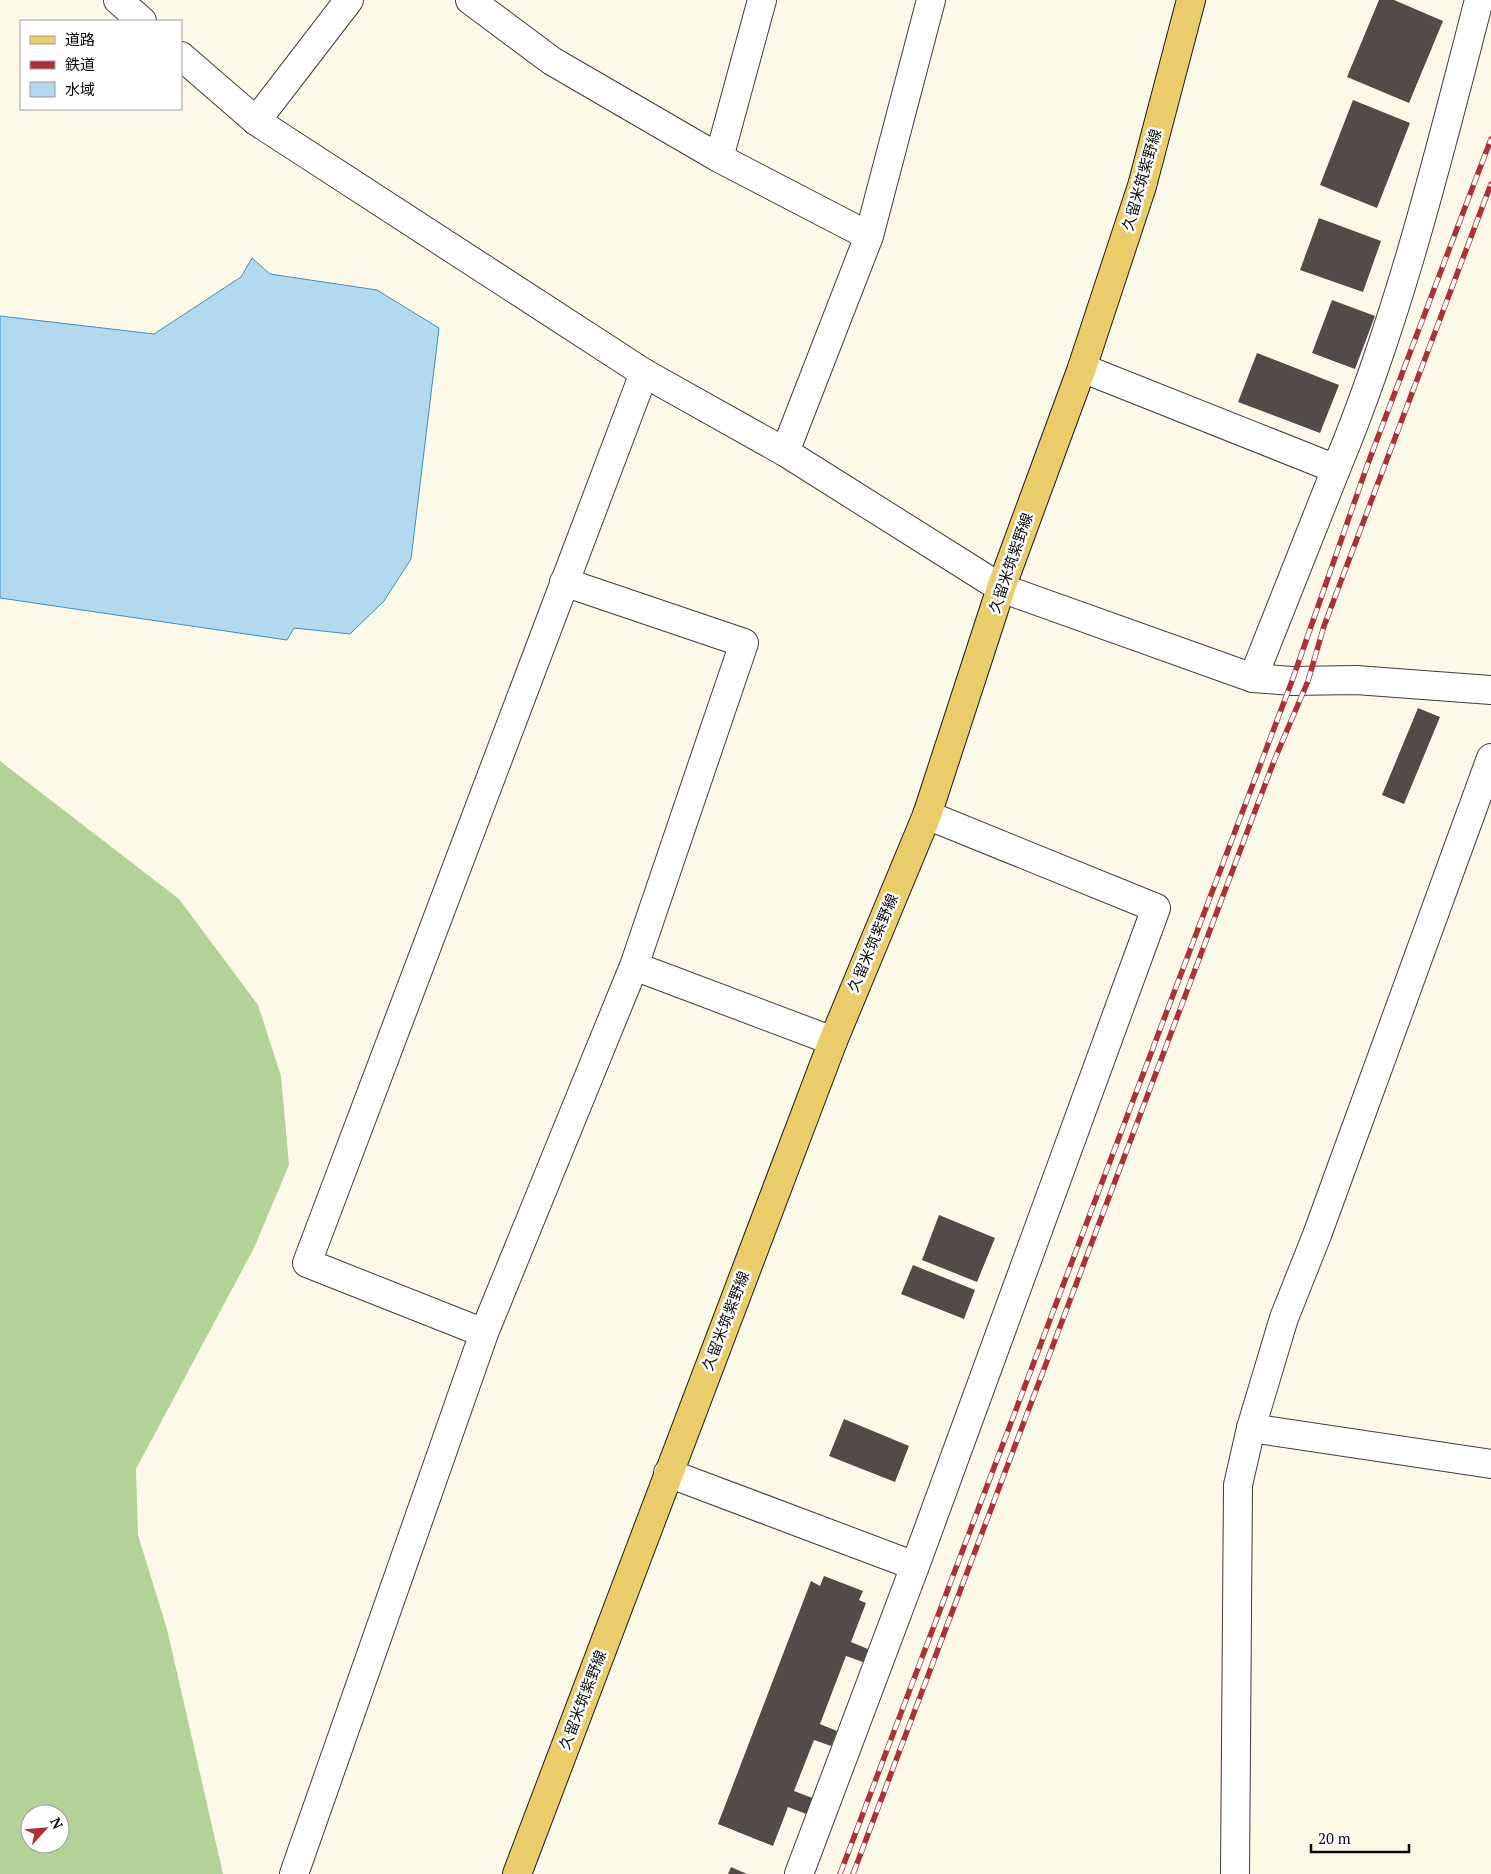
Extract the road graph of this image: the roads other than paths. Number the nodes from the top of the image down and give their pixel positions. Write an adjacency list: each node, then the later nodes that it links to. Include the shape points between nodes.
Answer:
1 (118, 0): 8 (street)
2 (349, 0): 10 (street)
3 (470, 0): 11 (street, via 552,61)
4 (762, 0): 11 (street)
5 (931, 0): 12 (street)
6 (1191, 0): 13 (main road, 久留米筑紫野線, via 1142,186)
7 (1479, 0): 16 (street, via 1416,240 1355,423)
8 (141, 20)
9 (182, 57): 10 (street)
10 (256, 121): 14 (street)
11 (719, 158): 12 (street)
12 (869, 236): 15 (street)
13 (1082, 368): 16 (street); 18 (main road, 久留米筑紫野線)
14 (644, 373): 15 (street); 17 (street)
15 (785, 452): 18 (street)
16 (1336, 469): 19 (street)
17 (564, 582): 23 (street, via 744,643); 25 (street, via 307,1263)
18 (1001, 588): 19 (street); 22 (main road, 久留米筑紫野線)
19 (1253, 678): 20 (street, via 1356,680)
20 (1491, 690)
21 (1491, 758): 26 (street, via 1284,1318)
22 (927, 815): 24 (main road, 久留米筑紫野線); 29 (street, via 1156,908)
23 (634, 966): 24 (street); 25 (street)
24 (832, 1041): 28 (main road, 久留米筑紫野線)
25 (484, 1333): 30 (street)
26 (1251, 1428): 27 (street); 33 (street, via 1238,1485)
27 (1491, 1464)
28 (668, 1473): 29 (street); 31 (main road, 久留米筑紫野線)
29 (915, 1566): 32 (street)
30 (294, 1874)
31 (517, 1874)
32 (799, 1874)
33 (1236, 1874)

